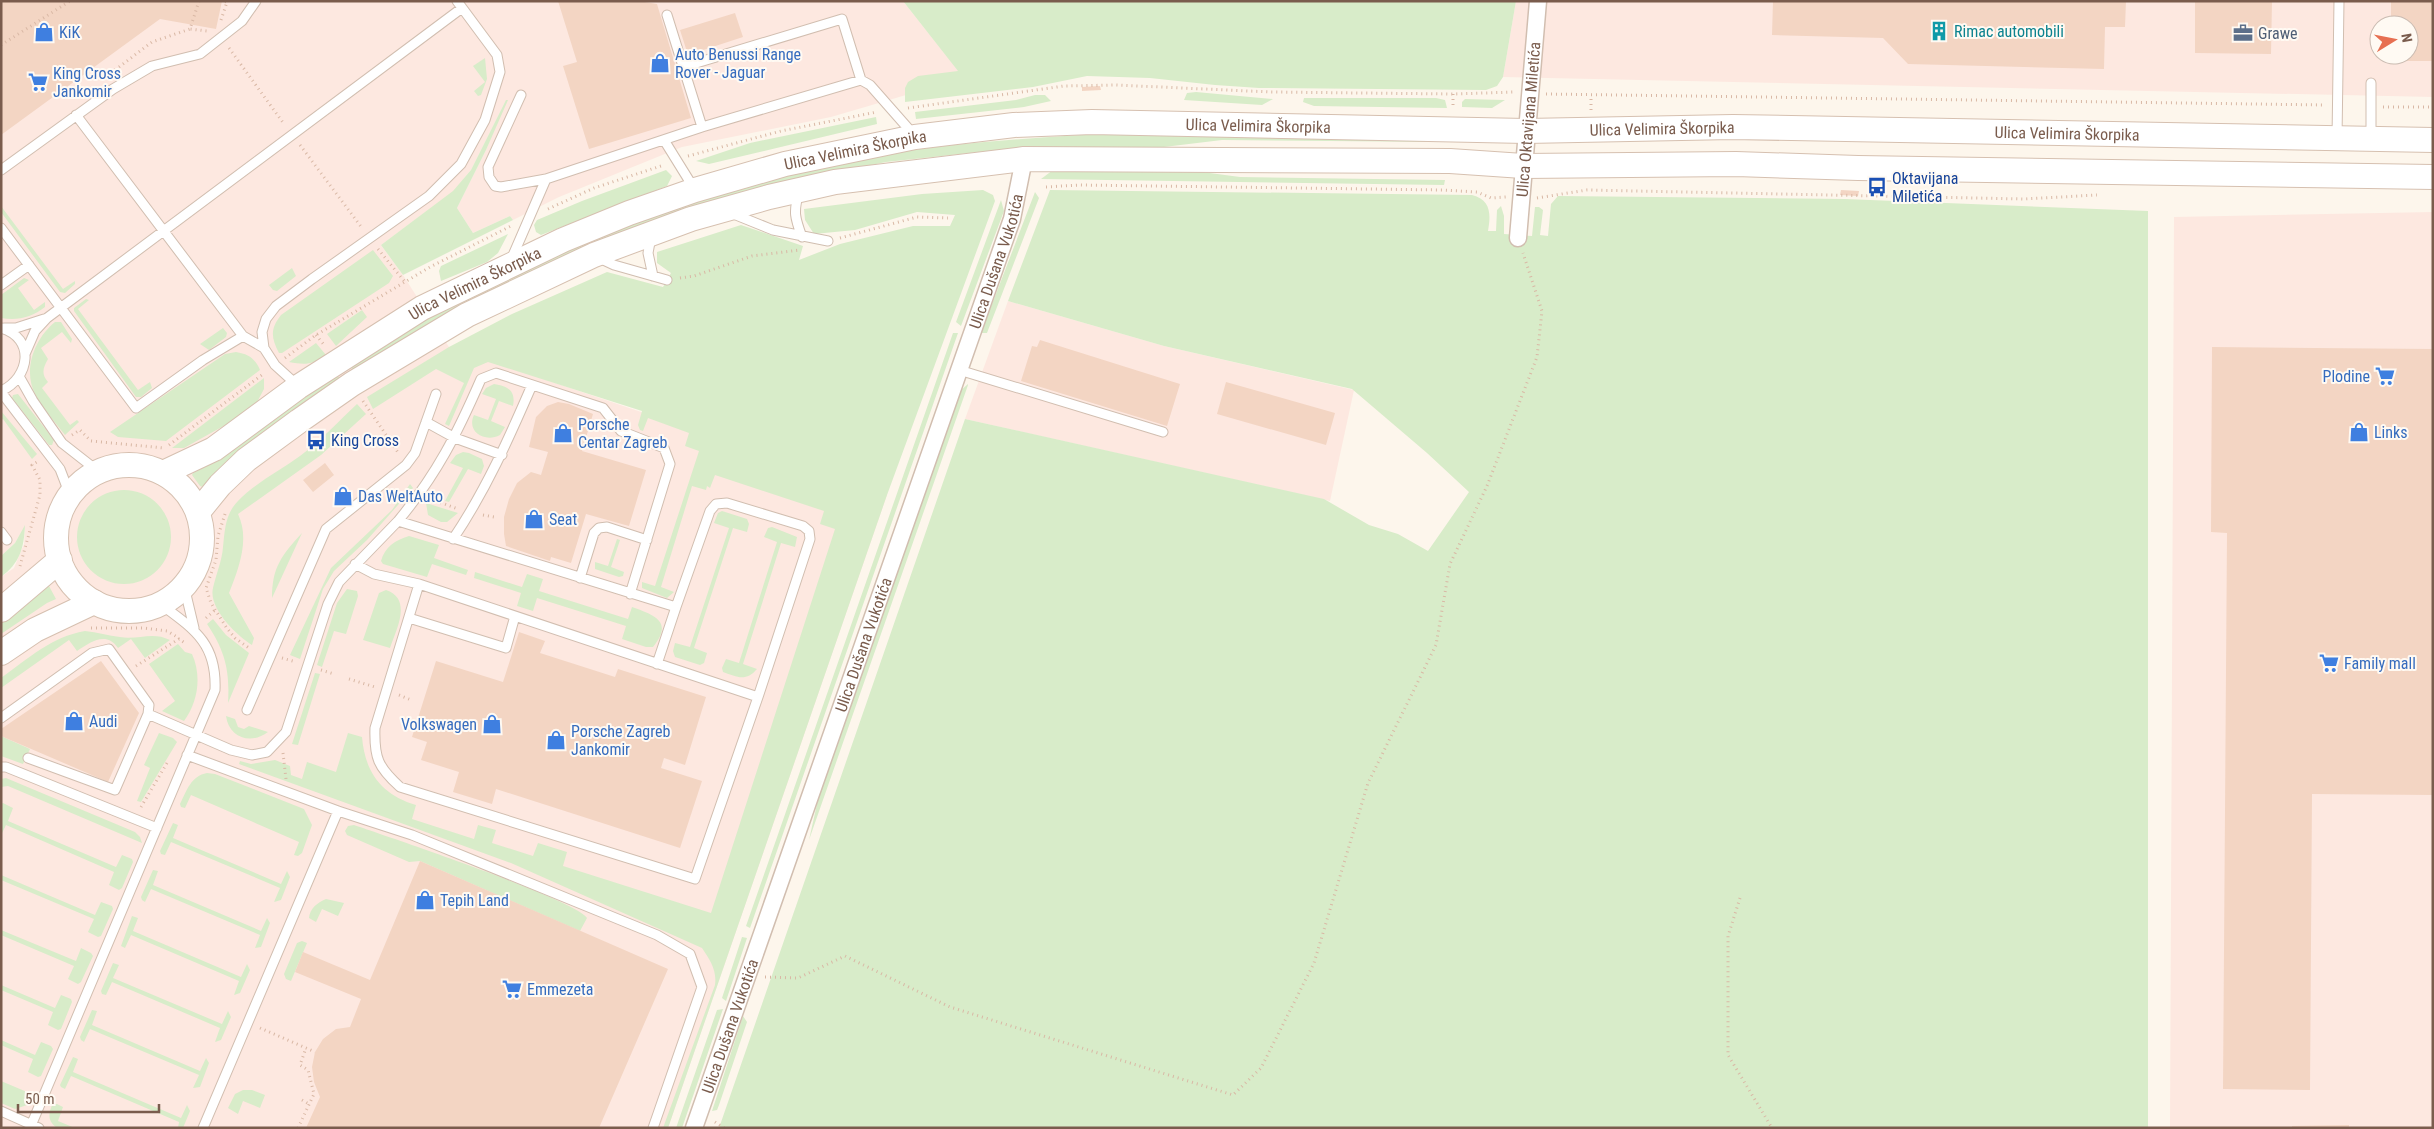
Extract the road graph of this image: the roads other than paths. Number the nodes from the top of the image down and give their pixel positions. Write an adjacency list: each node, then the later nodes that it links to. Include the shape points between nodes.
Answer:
1 (256, 1): 10 (lane, via 242,21 200,54 152,66)
2 (1538, 1): 12 (street, Ulica Oktavijana Miletića)
3 (2339, 1): 14 (lane)
4 (460, 5): 27 (lane); 42 (lane, via 497,55 500,72 485,120 461,164 429,196 276,306 266,319 262,332)
5 (668, 15): 6 (lane)
6 (683, 66): 7 (lane, via 842,19); 11 (lane)
7 (861, 80): 11 (lane); 13 (lane, via 870,85)
8 (2371, 83): 15 (lane)
9 (521, 95): 22 (lane, via 488,167 489,177 494,186 501,187)
10 (76, 116): 20 (lane); 27 (lane)
11 (702, 127): 16 (lane)
12 (1526, 131): 13 (main road, Ulica Velimira Škorpika, via 1092,122 1014,125); 14 (main road, Ulica Velimira Škorpika, via 1733,127); 19 (street, Ulica Oktavijana Miletića)
13 (915, 137): 23 (main road, Ulica Velimira Škorpika, via 785,164)
14 (2337, 138): 15 (main road, Ulica Velimira Škorpika)
15 (2371, 139): 17 (main road, Ulica Velimira Škorpika)
16 (664, 140): 22 (lane); 23 (lane)
17 (2433, 140)
18 (1024, 159): 19 (main road, Ulica Velimira Škorpika, via 1450,161); 24 (main road, Ulica Velimira Škorpika, via 835,182); 44 (street, Ulica Dušana Vukotića, via 1012,219)
19 (1523, 166): 21 (main road, Ulica Velimira Škorpika, via 1736,164); 30 (street, Ulica Oktavijana Miletića)
20 (1, 170)
21 (2433, 177)
22 (546, 179): 34 (lane)
23 (695, 190): 34 (main road, Ulica Velimira Škorpika, via 629,213)
24 (800, 190): 25 (main road, Ulica Velimira Škorpika); 29 (lane, via 795,217)
25 (724, 210): 28 (main road, Ulica Velimira Škorpika); 29 (lane, via 773,230)
26 (1, 228): 33 (lane)
27 (163, 232): 38 (lane); 41 (lane)
28 (652, 234): 32 (main road, Ulica Velimira Škorpika); 35 (lane, via 648,253)
29 (802, 237): 31 (lane)
30 (1518, 238)
31 (828, 241)
32 (594, 255): 35 (lane, via 614,266); 57 (main road, Ulica Velimira Škorpika, via 467,315 352,384 246,460)
33 (29, 265): 37 (lane); 38 (lane)
34 (508, 266): 47 (main road, Ulica Velimira Škorpika, via 422,308)
35 (654, 276): 36 (lane)
36 (667, 280)
37 (1, 285)
38 (61, 308): 39 (lane); 41 (lane, via 136,408)
39 (47, 318): 40 (lane, via 33,324); 43 (lane, via 35,330)
40 (2, 328): 43 (lane, via 18,338)
41 (243, 336): 42 (lane)
42 (264, 348): 47 (lane, via 275,365)
43 (25, 354): 45 (lane)
44 (959, 370): 51 (lane); 92 (street, Ulica Dušana Vukotića)
45 (20, 378): 48 (lane); 54 (lane, via 62,443)
46 (532, 385): 52 (lane, via 496,373 481,379); 53 (lane); 62 (lane, via 602,408 621,431 664,448 670,464)
47 (298, 387): 55 (main road, Ulica Velimira Škorpika, via 214,449)
48 (1, 392): 56 (lane, via 60,469)
49 (436, 394): 50 (lane)
50 (426, 422): 52 (lane); 79 (lane, via 406,466 326,529)
51 (1163, 432)
52 (455, 438): 53 (lane); 58 (lane, via 423,491)
53 (502, 455): 60 (lane)
54 (99, 472): 55 (main road, via 128,464); 56 (main road, via 83,481)
55 (163, 472): 57 (main road, via 184,489)
56 (70, 495): 63 (main road, via 60,515 56,539)
57 (198, 512): 67 (main road, via 202,530 201,552)
58 (398, 521): 60 (lane); 64 (lane)
59 (1, 532): 61 (lane)
60 (453, 538): 65 (lane)
61 (7, 540)
62 (647, 540): 65 (lane, via 607,527 599,528 594,533); 68 (lane)
63 (60, 560): 69 (main road, via 72,583); 72 (main road)
64 (355, 564): 66 (lane, via 374,574); 82 (lane, via 339,582 328,604 286,732 276,744 267,752 252,755 231,750)
65 (580, 578): 68 (lane)
66 (419, 584): 73 (lane); 74 (lane)
67 (184, 586): 70 (main road, via 173,597); 75 (lane)
68 (630, 594): 71 (lane)
69 (94, 602): 70 (main road, via 124,611); 76 (main road, via 35,630)
70 (159, 603): 75 (lane)
71 (676, 608): 77 (lane); 78 (lane, via 710,511 716,504 727,502 767,513 809,531 810,540)
72 (1, 610)
73 (516, 616): 74 (lane, via 506,648); 77 (lane)
74 (409, 618): 78 (lane, via 375,728 374,748 383,771 400,787 695,880)
75 (194, 628): 82 (lane, via 209,649 216,671 215,690)
76 (1, 653)
77 (657, 664): 78 (lane)
78 (758, 697)
79 (247, 710)
80 (148, 714): 81 (lane, via 149,705 109,649 101,649); 82 (lane); 84 (lane, via 114,790)
81 (1, 718)
82 (196, 734): 83 (lane)
83 (187, 755): 86 (lane); 87 (lane)
84 (28, 758)
85 (1, 767): 87 (lane)
86 (338, 811): 90 (lane); 91 (lane, via 421,839 656,935 690,954 702,988)
87 (157, 828): 89 (lane)
88 (1, 1111): 89 (lane)
89 (34, 1127)
90 (203, 1128)
91 (652, 1128)
92 (694, 1128)

